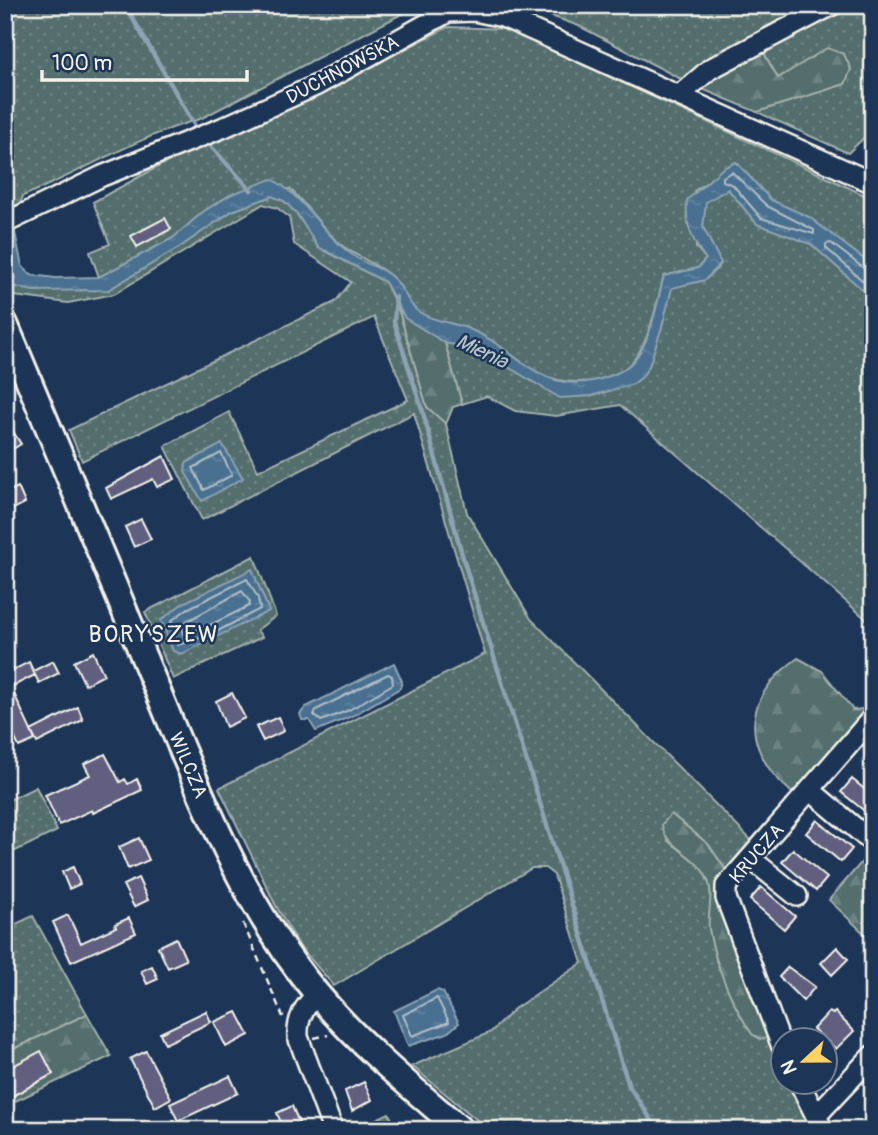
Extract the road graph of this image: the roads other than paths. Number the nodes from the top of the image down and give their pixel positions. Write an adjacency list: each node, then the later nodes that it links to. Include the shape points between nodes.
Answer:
1 (832, 5): 3 (street, via 710,69)
2 (478, 8): 3 (street, DUCHNOWSKA); 5 (street, DUCHNOWSKA, via 448,12 317,85)
3 (681, 94): 4 (street, DUCHNOWSKA)
4 (873, 183)
5 (9, 221)
6 (7, 335): 12 (main road, WILCZA, via 224,846 277,940)
7 (873, 717): 8 (street, KRUCZA)
8 (810, 790): 9 (street); 10 (street, KRUCZA)
9 (872, 842)
10 (751, 859): 11 (street); 13 (street, KRUCZA, via 726,886 726,898)
11 (797, 896)
12 (317, 994): 17 (street, via 299,1018 300,1042); 18 (main road, WILCZA, via 379,1060)
13 (773, 1026)
14 (873, 1055): 16 (street)
15 (806, 1096): 16 (street)
16 (820, 1123)
17 (333, 1130)
18 (461, 1130)

